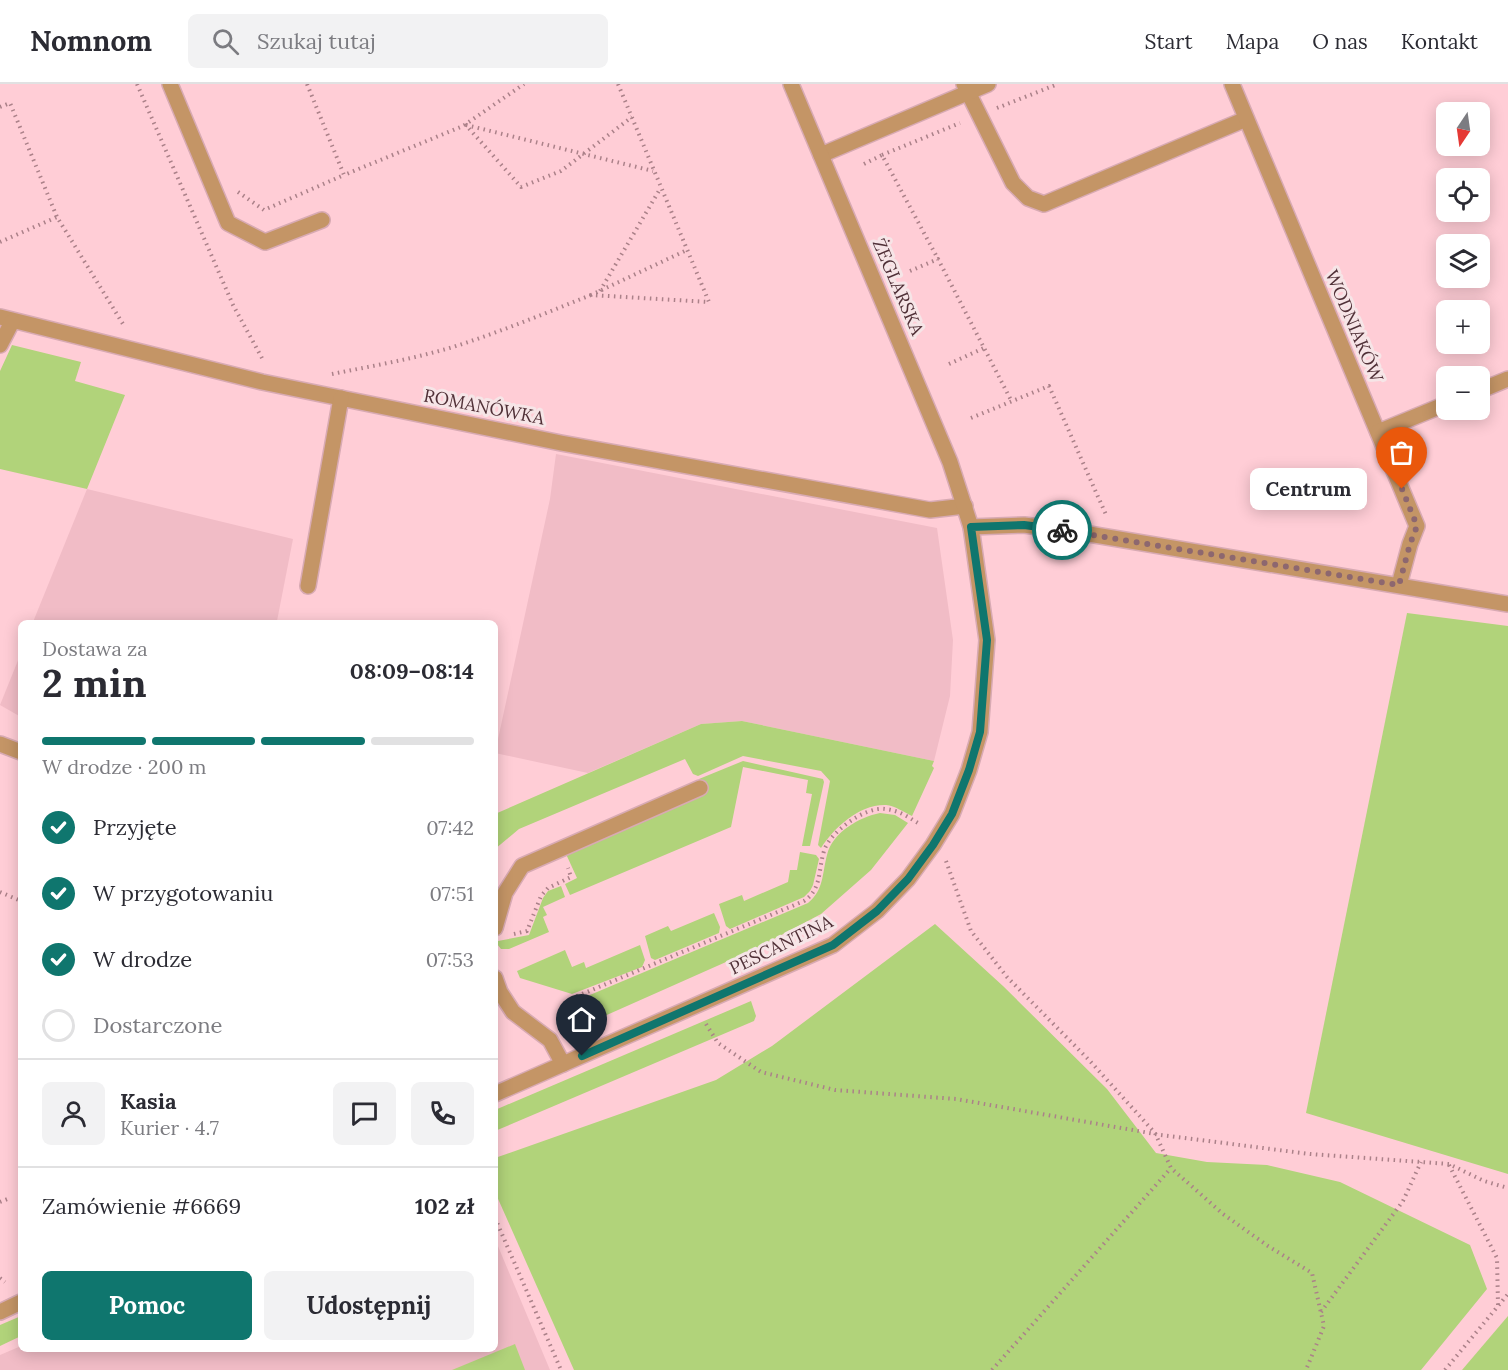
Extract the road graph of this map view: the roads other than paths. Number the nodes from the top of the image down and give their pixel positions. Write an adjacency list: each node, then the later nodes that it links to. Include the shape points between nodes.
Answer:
1 (170, 84): 8 (street, via 228,223 265,242)
2 (791, 84): 7 (street, ŻEGLARSKA)
3 (988, 84): 5 (street)
4 (1232, 84): 6 (street, WODNIAKÓW)
5 (966, 88): 6 (street, via 1013,183 1028,198 1044,204); 7 (street)
6 (1246, 119): 15 (street, WODNIAKÓW)
7 (821, 155): 16 (street, ŻEGLARSKA)
8 (322, 220)
9 (6, 320): 10 (street); 13 (street, ROMANÓWKA)
10 (0, 345)
11 (1508, 379): 12 (street)
12 (1490, 386)
13 (341, 398): 16 (street, ROMANÓWKA, via 561,443 930,510); 19 (street)
14 (1436, 408): 15 (street)
15 (1378, 432): 18 (street, WODNIAKÓW, via 1417,526)
16 (965, 506): 17 (street, PESCANTINA)
17 (971, 527): 18 (street, via 1024,525 1066,530); 26 (street, PESCANTINA, via 987,640 980,732 952,814 908,879 877,911 833,945)
18 (1399, 585): 20 (street)
19 (308, 586)
20 (1508, 604)
21 (0, 744): 22 (street)
22 (18, 751)
23 (700, 788): 24 (street, via 522,866 505,893)
24 (500, 931)
25 (498, 986): 26 (street, via 513,1012 550,1040)
26 (563, 1065): 27 (street, PESCANTINA)
27 (498, 1093)
28 (18, 1303): 29 (street)
29 (0, 1312)

